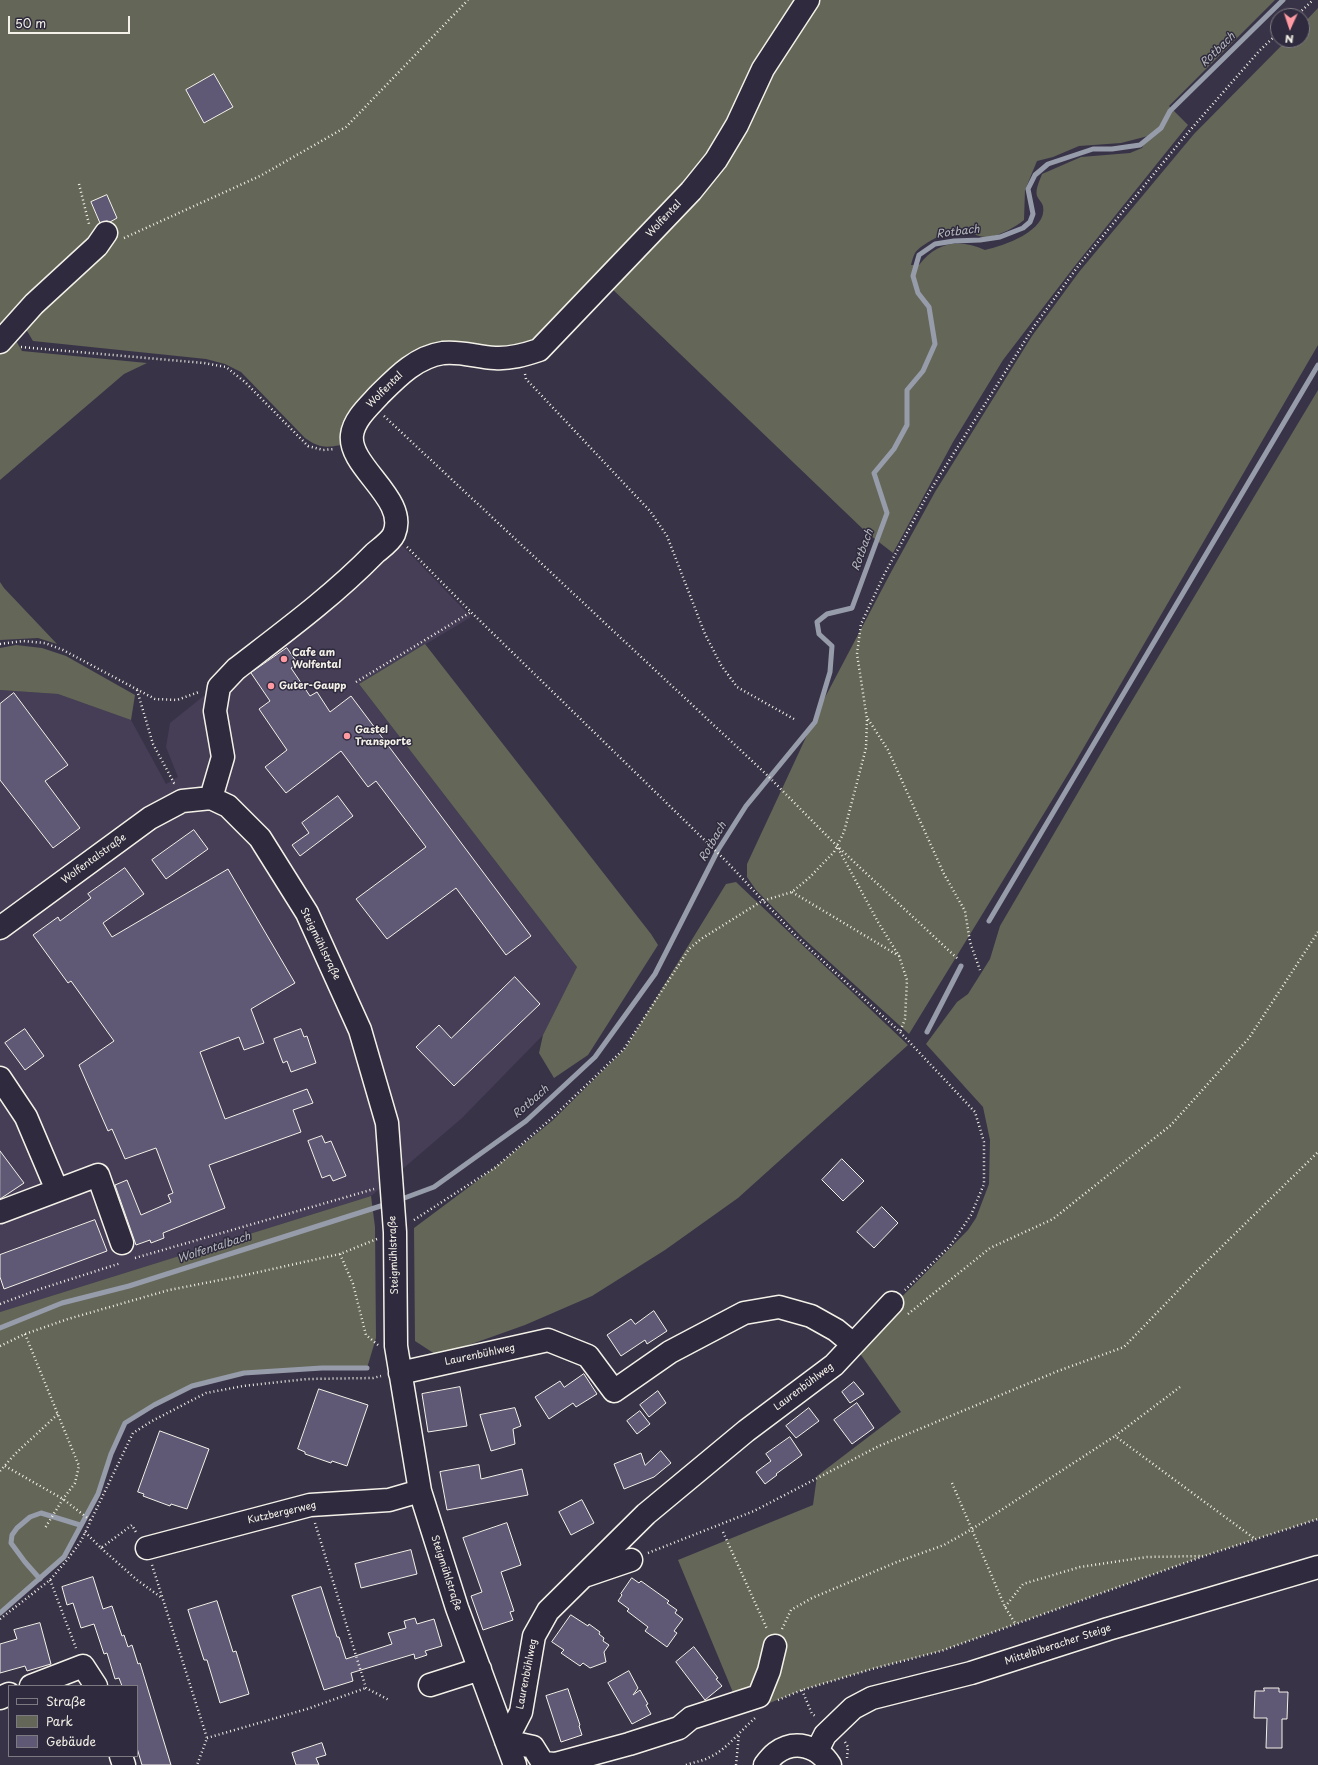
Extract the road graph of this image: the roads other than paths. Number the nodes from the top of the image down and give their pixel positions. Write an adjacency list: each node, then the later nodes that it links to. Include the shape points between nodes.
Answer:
1 (808, 0): 4 (street, Wolfental, via 763,69 716,160 691,191 539,350 518,357 495,358 443,353 421,360 403,371 355,423 352,446 386,494 396,518 394,534 352,577 236,669 219,687 215,711 223,757)
2 (109, 239): 3 (street, via 34,304)
3 (7, 345)
4 (195, 794): 5 (street, Wolfentalstraße, via 150,818); 12 (street, Steigmühlstraße, via 228,806 260,838 307,913 360,1030 387,1123 395,1232 396,1346)
5 (0, 928)
6 (0, 1078): 7 (street, via 26,1117)
7 (57, 1190): 8 (street); 9 (street, via 98,1175)
8 (0, 1212)
9 (124, 1255)
10 (899, 1310): 11 (street)
11 (853, 1344): 12 (street, Laurenbühlweg, via 836,1330 811,1316 779,1307 744,1314 670,1352 614,1391 588,1356 548,1340); 17 (street, Laurenbühlweg, via 834,1365 746,1431 646,1514)
12 (400, 1372): 13 (street, Steigmühlstraße)
13 (420, 1491): 14 (street, Kutzbergerweg, via 389,1500 310,1505); 19 (street, Steigmühlstraße, via 457,1608)
14 (147, 1548)
15 (631, 1560): 17 (street)
16 (1318, 1567): 24 (street, Mittelbiberacher Steige, via 1108,1629 971,1673 872,1698 853,1708 825,1735)
17 (582, 1576): 23 (street, Laurenbühlweg, via 548,1611 534,1636 521,1712)
18 (775, 1646): 23 (street, via 759,1696 691,1718 678,1728 555,1764 543,1763 533,1747)
19 (480, 1669): 22 (street); 23 (street, Steigmühlstraße)
20 (34, 1685): 21 (street, via 83,1666)
21 (95, 1685)
22 (430, 1685)
23 (506, 1741): 25 (street, Steigmühlstraße)
24 (824, 1758): 26 (street, via 803,1746 788,1747 775,1753)
25 (515, 1765)
26 (765, 1765)

